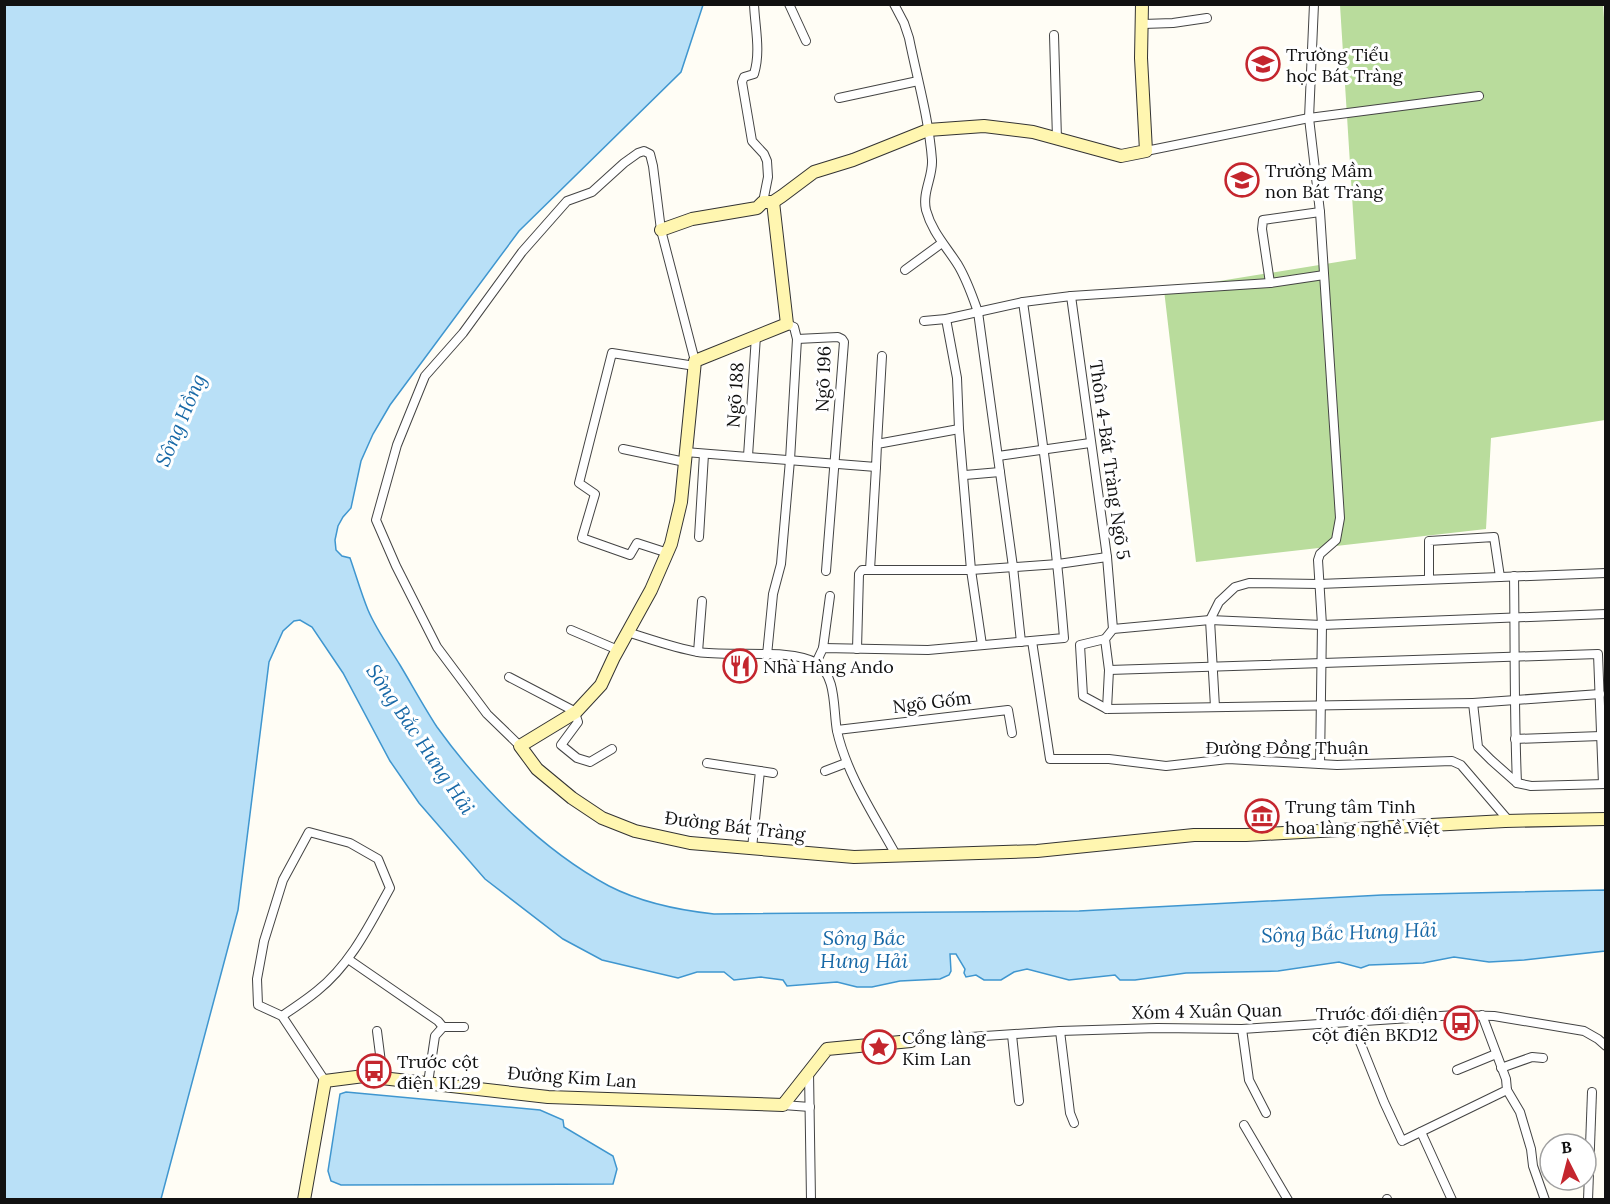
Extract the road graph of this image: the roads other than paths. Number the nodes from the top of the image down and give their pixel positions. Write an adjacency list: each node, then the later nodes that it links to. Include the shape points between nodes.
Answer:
1 (754, 4): 17 (street, via 758,28 756,66 754,74 744,77 742,82 752,141 767,161)
2 (789, 4): 9 (street)
3 (894, 4): 10 (street, via 909,38)
4 (1142, 4): 7 (street)
5 (1314, 4): 13 (street)
6 (1207, 18): 7 (street)
7 (1143, 24): 16 (street)
8 (1053, 35): 15 (street)
9 (806, 41)
10 (918, 81): 12 (street); 14 (street)
11 (1479, 96): 13 (street)
12 (839, 98)
13 (1310, 118): 16 (street); 18 (street)
14 (927, 130): 15 (street, via 984,126 1033,132); 17 (street, via 814,172); 20 (street, via 932,169 925,189 925,206)
15 (1057, 140): 16 (street, via 1121,156)
16 (1146, 151)
17 (768, 202): 19 (street, via 757,208 692,219); 29 (street)
18 (1320, 212): 22 (street); 23 (street, via 1263,220)
19 (661, 230): 33 (street); 99 (street, via 653,166 650,154 644,151 591,192 567,201 425,376 397,445 376,520 437,647 488,714)
20 (942, 243): 21 (street); 26 (street, via 969,286)
21 (904, 270)
22 (1324, 275): 23 (street); 60 (street, via 1340,518 1336,540 1318,560)
23 (1270, 283): 24 (street)
24 (1071, 296): 25 (street); 35 (street, Thôn 4-Bát Tràng Ngõ 5)
25 (1023, 302): 26 (street); 38 (street)
26 (978, 312): 27 (street); 41 (street)
27 (946, 319): 28 (street); 34 (street, via 957,378)
28 (924, 321)
29 (787, 324): 30 (street); 31 (street, via 794,327)
30 (756, 336): 33 (street); 40 (street, Ngõ 188)
31 (797, 339): 43 (street); 44 (street, Ngõ 196, via 843,340)
32 (882, 356): 36 (street)
33 (695, 363): 42 (street); 49 (street, via 612,353 579,483 595,494 582,538 630,555 637,543)
34 (959, 429): 36 (street); 47 (street)
35 (1090, 443): 38 (street); 50 (street, Thôn 4-Bát Tràng Ngõ 5)
36 (877, 444): 45 (street)
37 (623, 449): 42 (street)
38 (1044, 449): 41 (street); 51 (street)
39 (704, 454): 40 (street); 42 (street); 48 (street)
40 (748, 456): 43 (street)
41 (998, 456): 46 (street)
42 (685, 457): 49 (street, via 681,502)
43 (790, 460): 44 (street); 81 (street, via 781,564)
44 (835, 464): 45 (street); 55 (street)
45 (876, 467): 53 (street)
46 (1000, 472): 47 (street); 52 (street)
47 (965, 475): 54 (street)
48 (699, 537)
49 (668, 553): 69 (street)
50 (1107, 557): 51 (street); 67 (street, Thôn 4-Bát Tràng Ngõ 5)
51 (1058, 564): 52 (street); 70 (street)
52 (1013, 567): 54 (street); 73 (street)
53 (870, 570): 54 (street); 77 (street, via 859,574)
54 (971, 570): 74 (street)
55 (826, 571)
56 (1605, 573): 57 (street)
57 (1514, 576): 58 (street); 64 (street)
58 (1500, 577): 59 (street); 59 (street, via 1494,537 1430,541)
59 (1429, 579): 60 (street)
60 (1319, 584): 65 (street, via 1240,585 1219,602); 66 (street)
61 (830, 596): 76 (street)
62 (702, 601): 79 (street)
63 (1605, 614): 64 (street)
64 (1515, 619): 66 (street); 82 (street)
65 (1210, 620): 66 (street); 67 (street); 85 (street)
66 (1322, 625): 84 (street)
67 (1113, 628): 71 (street)
68 (571, 630): 78 (street)
69 (627, 632): 78 (street); 79 (street)
70 (1064, 638): 72 (street); 75 (street)
71 (1105, 639): 75 (street); 86 (street)
72 (1032, 641): 73 (street); 103 (street, Đường Đồng Thuận, via 1050,759 1109,759 1166,766 1228,759)
73 (1021, 642): 74 (street)
74 (982, 645): 77 (street, via 928,650)
75 (1080, 645): 93 (street, via 1083,696)
76 (824, 648): 77 (street); 83 (street)
77 (857, 649)
78 (618, 650): 94 (street, via 601,685)
79 (698, 652): 81 (street)
80 (1602, 654): 82 (street); 88 (street)
81 (767, 655): 83 (street)
82 (1515, 657): 84 (street); 89 (street)
83 (816, 663): 95 (street, via 829,675)
84 (1322, 664): 85 (street); 91 (street)
85 (1214, 667): 86 (street); 92 (street)
86 (1109, 670): 93 (street)
87 (509, 677): 94 (street)
88 (1600, 694): 89 (street); 97 (street)
89 (1514, 700): 90 (street); 98 (street)
90 (1473, 703): 91 (street); 107 (street, via 1478,747)
91 (1322, 706): 92 (street); 103 (street)
92 (1215, 707): 93 (street)
93 (1107, 709)
94 (575, 712): 99 (street); 100 (street, via 578,722 561,745 577,758 590,762)
95 (837, 730): 96 (street, Ngõ Gốm, via 1008,710); 101 (street)
96 (1012, 733)
97 (1601, 736): 98 (street); 108 (street)
98 (1515, 739): 107 (street)
99 (520, 746): 111 (street, Đường Bát Tràng, via 537,770 602,818 635,831 690,843)
100 (612, 749)
101 (846, 762): 105 (street); 112 (street)
102 (707, 763): 104 (street)
103 (1320, 764): 110 (street, Đường Đồng Thuận, via 1458,762)
104 (760, 771): 106 (street); 111 (street)
105 (825, 771)
106 (773, 773)
107 (1517, 783): 108 (street)
108 (1604, 784)
109 (1605, 819): 110 (street, Đường Bát Tràng)
110 (1509, 821): 112 (street, Đường Bát Tràng, via 1194,836 1037,851)
111 (752, 848): 112 (street, Đường Bát Tràng, via 854,857)
112 (896, 855)
113 (348, 959): 115 (street, via 318,990); 115 (street, via 390,888 378,859 350,843 309,832 283,880 257,979 258,1005); 117 (street)
114 (1482, 1015): 116 (street, Xóm 4 Xuân Quan); 124 (street, Xóm 4 Xuân Quan, via 1584,1031); 125 (street)
115 (282, 1016): 131 (street)
116 (1352, 1022): 119 (street, Xóm 4 Xuân Quan); 141 (street, via 1402,1141)
117 (443, 1027): 118 (street); 132 (street, via 435,1036)
118 (464, 1027)
119 (1242, 1029): 121 (street, Xóm 4 Xuân Quan); 138 (street, via 1249,1080)
120 (377, 1031): 130 (street)
121 (1060, 1031): 122 (street, Xóm 4 Xuân Quan); 139 (street)
122 (1012, 1035): 123 (street, Xóm 4 Xuân Quan); 135 (street)
123 (911, 1041): 129 (street, via 828,1049)
124 (1605, 1046)
125 (1496, 1054): 127 (street); 128 (street)
126 (1543, 1058): 127 (street, via 1532,1056)
127 (1501, 1068): 133 (street)
128 (1457, 1070)
129 (809, 1072): 136 (street); 137 (street)
130 (382, 1078): 131 (street, Đường Kim Lan); 132 (street, Đường Kim Lan)
131 (325, 1081): 142 (street)
132 (428, 1083): 136 (street, Đường Kim Lan, via 548,1097)
133 (1507, 1090): 141 (street); 146 (street, via 1520,1112)
134 (1592, 1092): 147 (street)
135 (1019, 1101)
136 (783, 1105): 137 (street)
137 (810, 1107): 143 (street)
138 (1266, 1113)
139 (1074, 1123)
140 (1244, 1125): 144 (street)
141 (1421, 1132): 145 (street)
142 (304, 1200)
143 (811, 1200)
144 (1288, 1200)
145 (1452, 1200)
146 (1545, 1200)
147 (1588, 1200)

